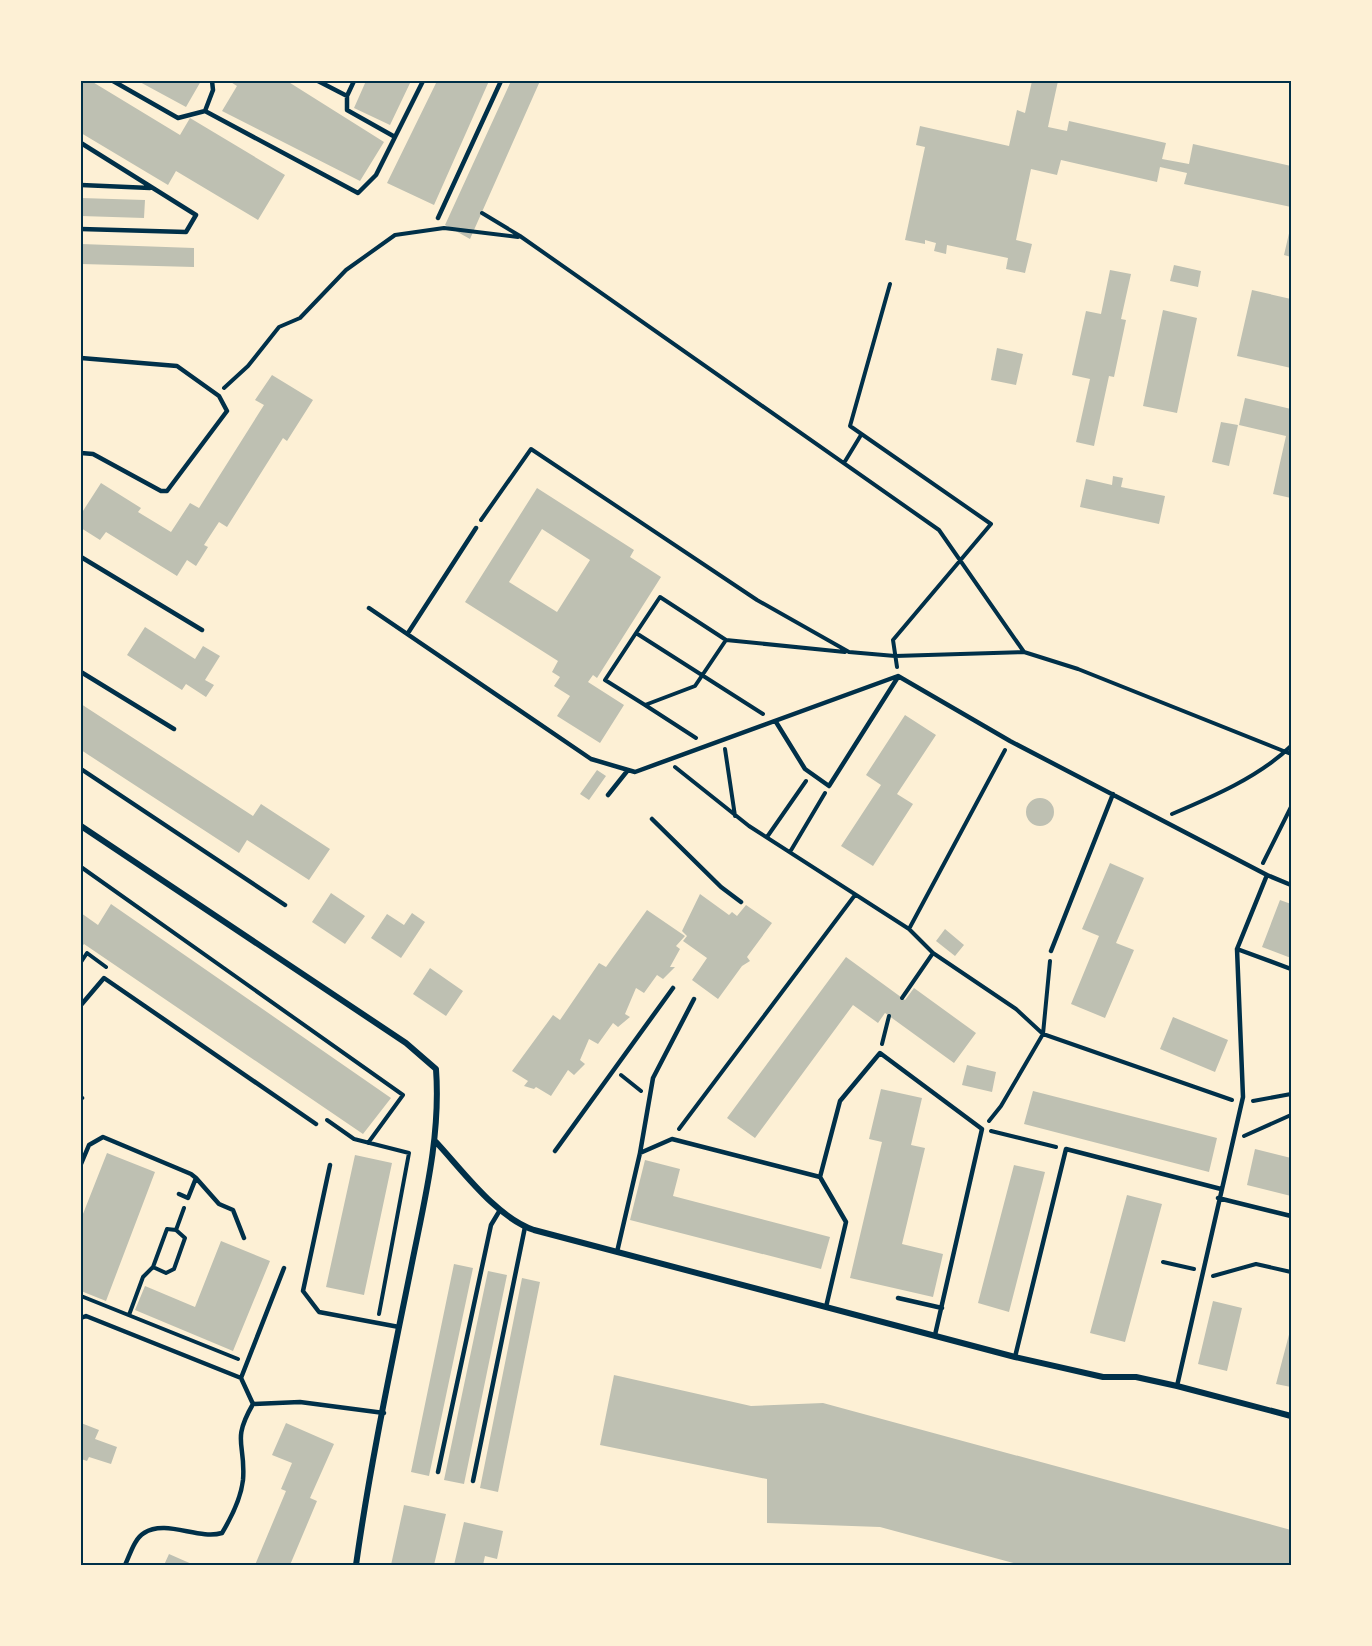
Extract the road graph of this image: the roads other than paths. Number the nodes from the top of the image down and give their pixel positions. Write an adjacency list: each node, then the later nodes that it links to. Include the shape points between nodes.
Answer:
1 (113, 81): 8 (lane, via 178,118)
2 (212, 81): 8 (lane, via 213,90)
3 (318, 81): 7 (lane)
4 (354, 81): 7 (lane)
5 (423, 81): 9 (lane)
6 (501, 81): 13 (lane)
7 (347, 96): 9 (lane, via 347,110)
8 (205, 111): 9 (lane, via 358,193 376,175)
9 (395, 137)
10 (81, 143): 12 (lane)
11 (81, 185): 12 (lane)
12 (152, 188): 14 (lane, via 196,215 186,231)
13 (438, 218)
14 (81, 229)
15 (81, 358): 16 (lane, via 177,366 219,396 227,411 167,491 93,454)
16 (81, 453)
17 (476, 528): 21 (lane)
18 (81, 556): 20 (lane)
19 (369, 608): 21 (lane)
20 (202, 630)
21 (408, 633): 27 (lane, via 591,759)
22 (81, 672): 25 (lane)
23 (898, 676): 24 (lane); 24 (lane, via 829,786 805,769); 28 (lane, via 1010,741)
24 (776, 722): 27 (lane, via 635,772)
25 (174, 729)
26 (81, 770): 35 (lane)
27 (628, 770): 29 (lane)
28 (1113, 794): 32 (lane); 37 (lane)
29 (608, 795)
30 (652, 819): 34 (lane)
31 (81, 826): 43 (street, via 406,1043 436,1069)
32 (1267, 875): 33 (lane); 36 (lane)
33 (1291, 885)
34 (741, 902)
35 (285, 905)
36 (1237, 949): 38 (lane); 50 (lane, via 1242,1103)
37 (1051, 951)
38 (1291, 969)
39 (673, 988): 44 (lane)
40 (694, 999): 45 (lane, via 653,1078)
41 (81, 1005): 42 (lane, via 104,978)
42 (316, 1124)
43 (436, 1142): 53 (street); 63 (street)
44 (555, 1150)
45 (640, 1153): 49 (lane, via 672,1139); 57 (lane)
46 (81, 1164): 48 (lane, via 89,1145 103,1137)
47 (330, 1165): 63 (lane, via 303,1291 319,1312)
48 (196, 1178): 51 (lane, via 188,1198); 56 (lane, via 219,1204 233,1210)
49 (820, 1178): 60 (lane, via 846,1222); 61 (lane, via 840,1101 880,1053 982,1129)
50 (1221, 1188): 52 (lane); 65 (lane, via 1066,1149)
51 (179, 1194)
52 (1218, 1198): 54 (lane); 67 (lane)
53 (500, 1210): 55 (street); 71 (lane, via 491,1225)
54 (1291, 1216)
55 (525, 1227): 57 (street); 72 (lane)
56 (244, 1238)
57 (617, 1252): 60 (street)
58 (284, 1268): 66 (lane)
59 (897, 1298): 61 (lane)
60 (826, 1307): 64 (street)
61 (942, 1308): 64 (lane)
62 (81, 1318): 66 (lane, via 86,1316)
63 (399, 1327): 69 (street)
64 (935, 1335): 65 (street)
65 (1015, 1357): 67 (street, via 1103,1377 1136,1377)
66 (241, 1378): 68 (lane)
67 (1177, 1386): 70 (street)
68 (253, 1404): 69 (lane, via 300,1402); 73 (lane, via 242,1424 239,1445 243,1461 241,1490 222,1533 204,1536 168,1529 144,1533)
69 (384, 1413): 74 (street, via 368,1479)
70 (1291, 1416)
71 (438, 1472)
72 (472, 1481)
73 (125, 1565)
74 (357, 1565)

